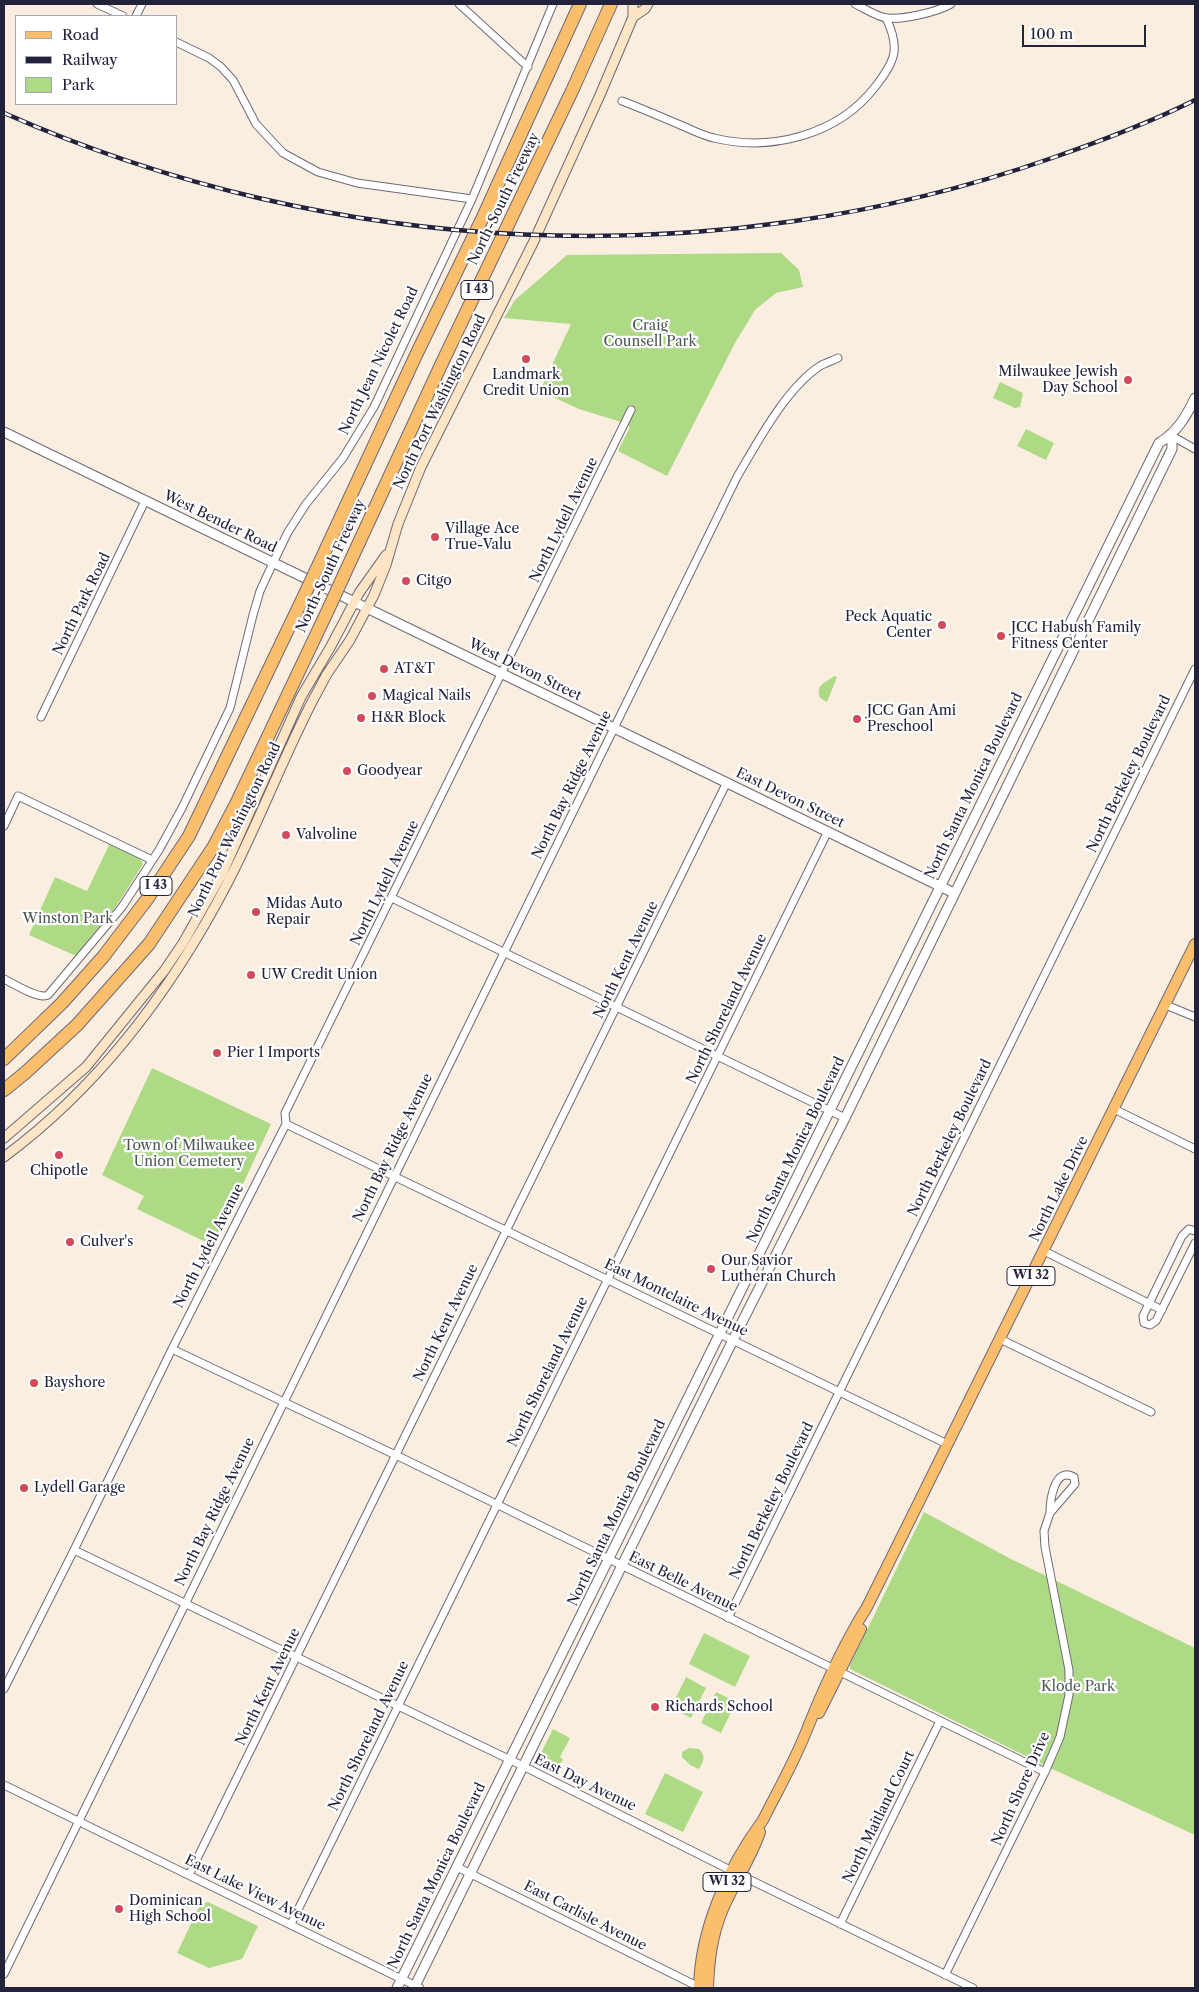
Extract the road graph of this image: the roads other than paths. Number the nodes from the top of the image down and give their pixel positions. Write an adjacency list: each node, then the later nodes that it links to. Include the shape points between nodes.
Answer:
1 (97, 4): 10 (street)
2 (459, 4): 14 (street)
3 (553, 4): 14 (street, North Jean Nicolet Road)
4 (580, 4): 47 (highway, North-South Freeway / I 43, bridge, via 496,191 184,844 103,956 62,1003)
5 (611, 4): 48 (highway, North-South Freeway / I 43, bridge, via 218,838 149,944 77,1025)
6 (633, 4): 11 (main road, North Port Washington Road)
7 (648, 4): 11 (main road, North Port Washington Road)
8 (855, 4): 12 (street)
9 (951, 4): 12 (street, via 921,14)
10 (121, 15)
11 (634, 17): 24 (main road, North Port Washington Road, via 536,235 435,436)
12 (886, 18): 15 (street, via 895,44 895,55 889,69 871,93 845,116 816,132 782,142 730,141 712,138)
13 (178, 43): 16 (street, via 221,67 233,80 256,124 276,146 318,172 357,183)
14 (528, 66): 16 (street, North Jean Nicolet Road)
15 (622, 101)
16 (472, 199): 25 (street, North Jean Nicolet Road, via 374,407 343,458 292,525)
17 (838, 358): 32 (street, North Bay Ridge Avenue, via 820,366 803,380 759,439 737,477)
18 (1195, 398): 21 (street, North Santa Monica Boulevard)
19 (631, 410): 30 (street, North Lydell Avenue)
20 (4, 432): 23 (street, West Bender Road)
21 (1172, 436): 22 (street); 37 (street, North Santa Monica Boulevard, via 1159,443); 38 (street, North Santa Monica Boulevard, via 1172,449)
22 (1195, 449)
23 (145, 501): 25 (street, West Bender Road); 31 (street, North Park Road)
24 (388, 552): 26 (main road, North Port Washington Road); 27 (main road, North Port Washington Road, via 380,583)
25 (273, 563): 26 (street, West Bender Road); 36 (street, North Jean Nicolet Road, via 252,615 230,708 182,808)
26 (354, 603): 27 (street, West Bender Road); 53 (main road, North Port Washington Road, via 301,697 222,874 183,943 86,1067)
27 (366, 609): 28 (street, West Bender Road); 55 (main road, North Port Washington Road, via 313,700 229,880 176,972 140,1024 97,1075)
28 (425, 637): 30 (street, West Devon Street)
29 (1195, 669): 68 (street, North Berkeley Boulevard)
30 (502, 674): 32 (street, West Devon Street); 39 (street, North Lydell Avenue)
31 (41, 717)
32 (614, 728): 33 (street, East Devon Street); 41 (street, North Bay Ridge Avenue)
33 (727, 782): 35 (street, East Devon Street); 44 (street, North Kent Avenue)
34 (4, 826): 36 (street, via 18,796)
35 (828, 831): 37 (street, East Devon Street); 46 (street, North Shoreland Avenue)
36 (152, 860): 42 (street, North Jean Nicolet Road, via 122,907 52,992 45,997 33,994)
37 (940, 886): 38 (street, East Devon Street); 50 (street, North Santa Monica Boulevard)
38 (954, 893): 51 (street, North Santa Monica Boulevard)
39 (392, 898): 41 (street); 52 (street, North Lydell Avenue, via 285,1113)
40 (1195, 944): 43 (main road, North Lake Drive / WI 32)
41 (503, 952): 44 (street); 56 (street, North Bay Ridge Avenue)
42 (4, 979)
43 (1166, 1004): 45 (street); 49 (main road, North Lake Drive / WI 32)
44 (617, 1007): 46 (street); 57 (street, North Kent Avenue)
45 (1195, 1017)
46 (718, 1056): 50 (street); 61 (street, North Shoreland Avenue)
47 (4, 1059)
48 (4, 1090)
49 (1114, 1109): 54 (street); 60 (main road, North Lake Drive / WI 32)
50 (830, 1110): 51 (street); 64 (street, North Santa Monica Boulevard)
51 (845, 1118): 66 (street, North Santa Monica Boulevard)
52 (286, 1124): 56 (street, East Montclaire Avenue); 67 (street, North Lydell Avenue)
53 (4, 1138)
54 (1195, 1149)
55 (4, 1157)
56 (393, 1176): 57 (street, East Montclaire Avenue); 69 (street, North Bay Ridge Avenue)
57 (506, 1230): 61 (street, East Montclaire Avenue); 72 (street, North Kent Avenue)
58 (1195, 1231): 62 (street, via 1189,1229 1182,1236)
59 (1195, 1243): 63 (street)
60 (1044, 1251): 62 (street); 65 (main road, North Lake Drive / WI 32)
61 (608, 1279): 64 (street, East Montclaire Avenue); 73 (street, North Shoreland Avenue)
62 (1149, 1304): 63 (street); 63 (street, via 1142,1319 1148,1325 1156,1322)
63 (1162, 1310)
64 (721, 1334): 66 (street, East Montclaire Avenue); 76 (street, North Santa Monica Boulevard)
65 (1000, 1339): 70 (street); 71 (main road, North Lake Drive / WI 32)
66 (733, 1340): 68 (street, East Montclaire Avenue); 77 (street, North Santa Monica Boulevard)
67 (172, 1348): 69 (street, East Belle Avenue); 75 (street, North Lydell Avenue)
68 (840, 1392): 71 (street, East Montclaire Avenue); 79 (street, North Berkeley Boulevard)
69 (283, 1401): 72 (street, East Belle Avenue); 78 (street, North Bay Ridge Avenue)
70 (1151, 1412)
71 (947, 1444): 81 (main road, North Lake Drive / WI 32)
72 (395, 1455): 73 (street, East Belle Avenue); 80 (street, North Kent Avenue)
73 (498, 1505): 76 (street, East Belle Avenue); 83 (street, North Shoreland Avenue)
74 (1050, 1513): 74 (street, North Shore Drive, via 1073,1488 1075,1481 1072,1476 1064,1476 1056,1483); 87 (street, North Shore Drive, via 1044,1531 1045,1547 1069,1670 1069,1695 1060,1737)
75 (74, 1550): 78 (street, East Day Avenue); 82 (street, North Lydell Avenue)
76 (608, 1560): 77 (street, East Belle Avenue); 85 (street, North Santa Monica Boulevard)
77 (622, 1567): 79 (street, East Belle Avenue); 86 (street, North Santa Monica Boulevard)
78 (185, 1603): 80 (street, East Day Avenue); 89 (street, North Bay Ridge Avenue)
79 (728, 1618): 81 (street, East Belle Avenue)
80 (297, 1657): 83 (street, East Day Avenue); 93 (street, North Kent Avenue)
81 (836, 1671): 84 (street, East Belle Avenue); 92 (main road, North Lake Drive / WI 32, via 815,1708 763,1820 753,1833)
82 (4, 1689)
83 (398, 1706): 85 (street, East Day Avenue); 94 (street, North Shoreland Avenue)
84 (940, 1721): 87 (street, East Belle Avenue); 95 (street, North Maitland Court)
85 (510, 1760): 86 (street, East Day Avenue); 90 (street, North Santa Monica Boulevard)
86 (523, 1766): 91 (street, North Santa Monica Boulevard); 92 (street, East Day Avenue)
87 (1045, 1772): 97 (street, North Shore Drive)
88 (4, 1785): 89 (street, East Lake View Avenue)
89 (78, 1822): 93 (street, East Lake View Avenue); 96 (street, North Bay Ridge Avenue)
90 (457, 1867): 91 (street, East Carlisle Avenue); 98 (street, North Santa Monica Boulevard)
91 (471, 1873): 100 (street, North Santa Monica Boulevard); 101 (street, East Carlisle Avenue)
92 (736, 1873): 95 (street, East Day Avenue); 101 (main road, North Lake Drive / WI 32, via 714,1934)
93 (189, 1875): 94 (street, East Lake View Avenue)
94 (290, 1924): 98 (street, East Lake View Avenue)
95 (840, 1924): 97 (street, East Day Avenue)
96 (4, 1974)
97 (945, 1974): 102 (street, East Day Avenue)
98 (402, 1979): 99 (street, North Santa Monica Boulevard); 100 (street, East Lake View Avenue)
99 (397, 1988)
100 (416, 1988)
101 (702, 1988)
102 (973, 1988)

